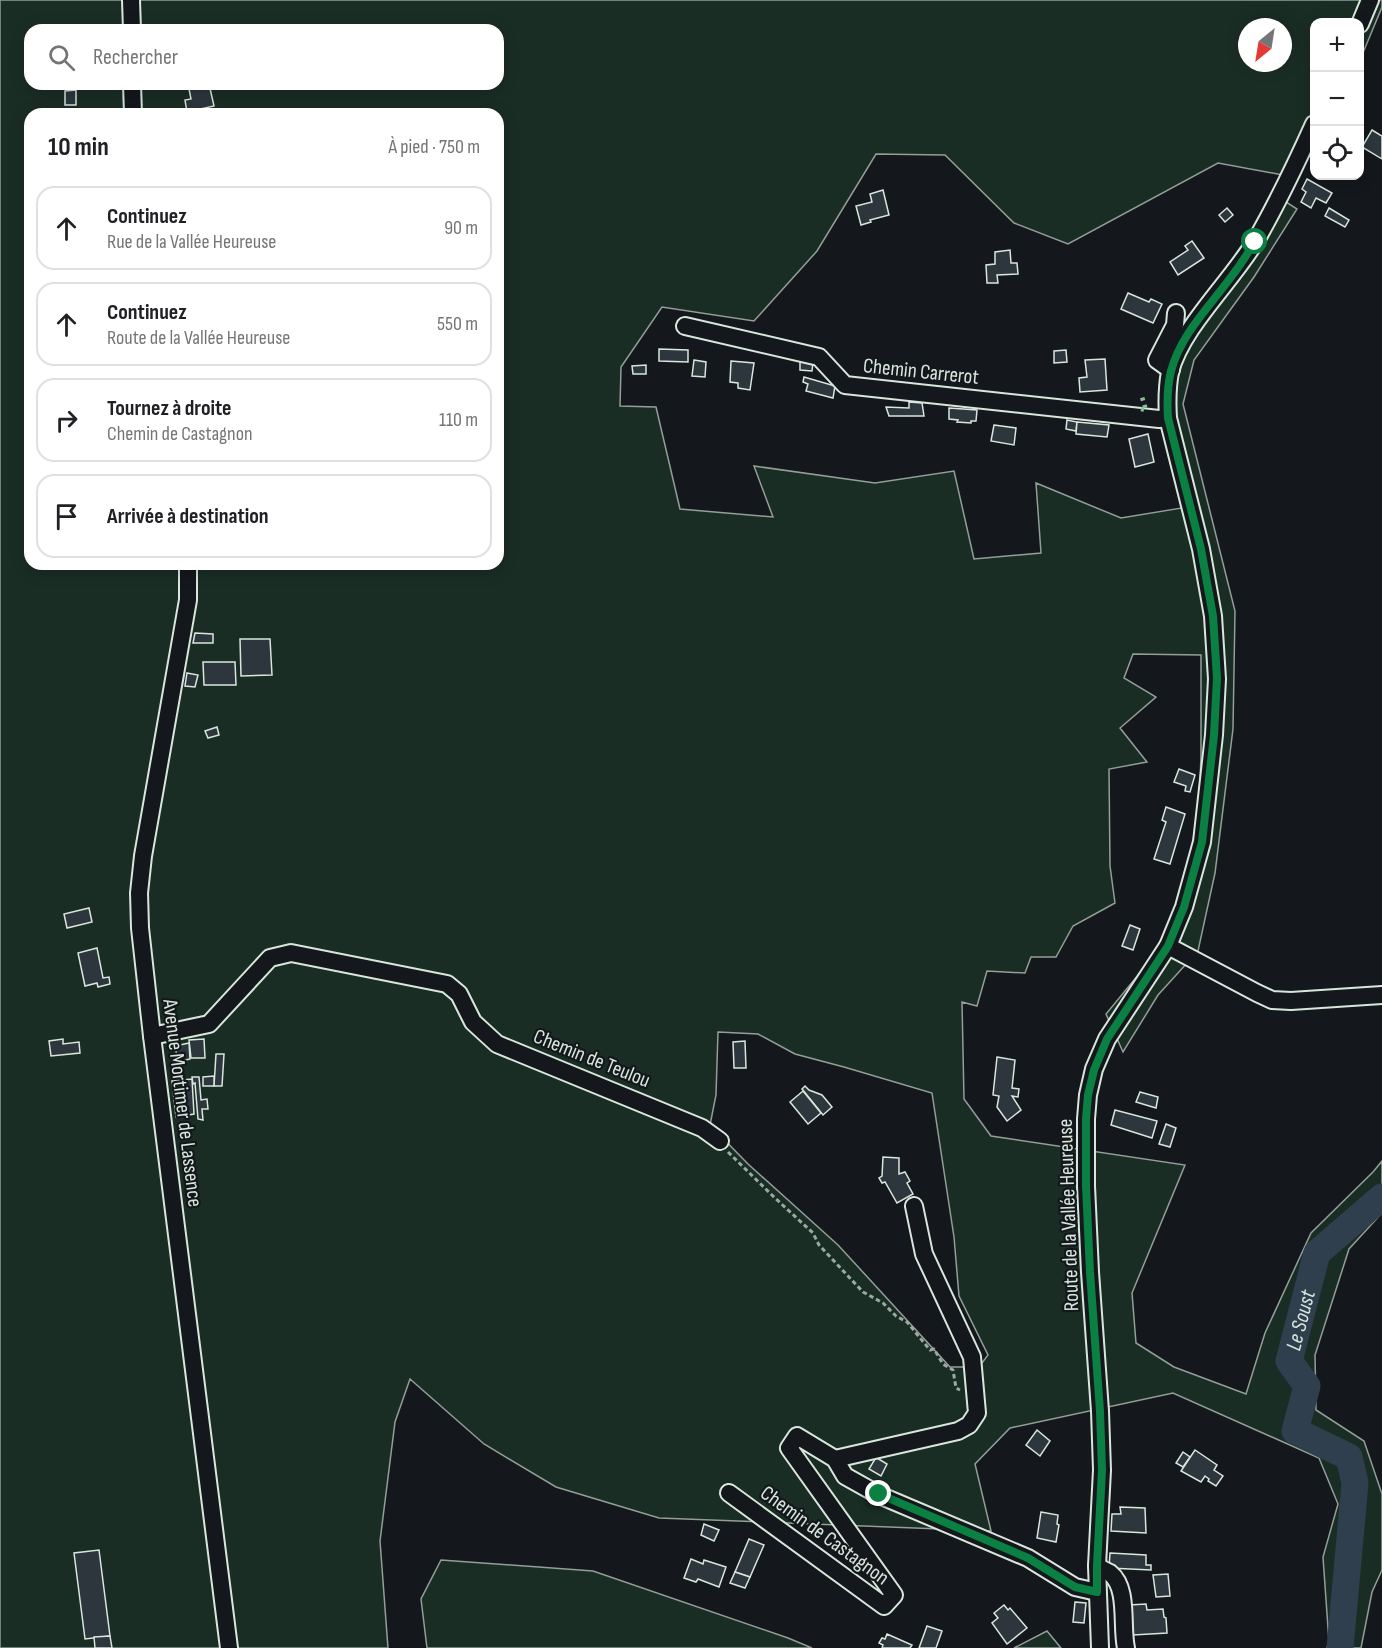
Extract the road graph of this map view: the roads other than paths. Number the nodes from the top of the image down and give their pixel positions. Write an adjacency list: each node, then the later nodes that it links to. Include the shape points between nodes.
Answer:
1 (131, 0): 4 (street)
2 (1370, 0): 3 (street)
3 (1362, 18)
4 (132, 24)
5 (132, 90): 6 (street)
6 (133, 108)
7 (1313, 126): 10 (street, via 1255,242 1200,316)
8 (1176, 313): 10 (street, via 1175,325 1157,360)
9 (685, 326): 11 (street, Chemin Carrerot, via 819,357 845,385)
10 (1171, 370): 11 (street, Route de la Vallée Heureuse)
11 (1168, 418): 13 (street, Route de la Vallée Heureuse, via 1201,549 1213,616 1217,678 1202,842 1184,907)
12 (188, 570): 15 (street, Avenue Mortimer de Lassence, via 188,600 139,893)
13 (1168, 946): 14 (street, via 1272,1000); 20 (street, Route de la Vallée Heureuse, via 1107,1039 1094,1070 1087,1107 1086,1186 1102,1470)
14 (1382, 994)
15 (152, 1036): 16 (street, Chemin de Teulou, via 209,1024 270,958 291,953 447,984 459,994 473,1022 497,1044 702,1128); 22 (street, Avenue Mortimer de Lassence)
16 (720, 1141)
17 (914, 1206): 18 (street, via 924,1254 972,1357 977,1413 969,1425 958,1431)
18 (835, 1459): 19 (street, Chemin de Castagnon, via 797,1436 789,1448 894,1595 884,1606); 21 (street, Chemin de Castagnon, via 845,1476 879,1494 1028,1558 1075,1587)
19 (729, 1493)
20 (1097, 1566): 21 (street, Route de la Vallée Heureuse); 24 (street, via 1112,1574 1122,1592)
21 (1097, 1592): 23 (street, Route de la Vallée Heureuse)
22 (229, 1648)
23 (1100, 1648)
24 (1126, 1648)

